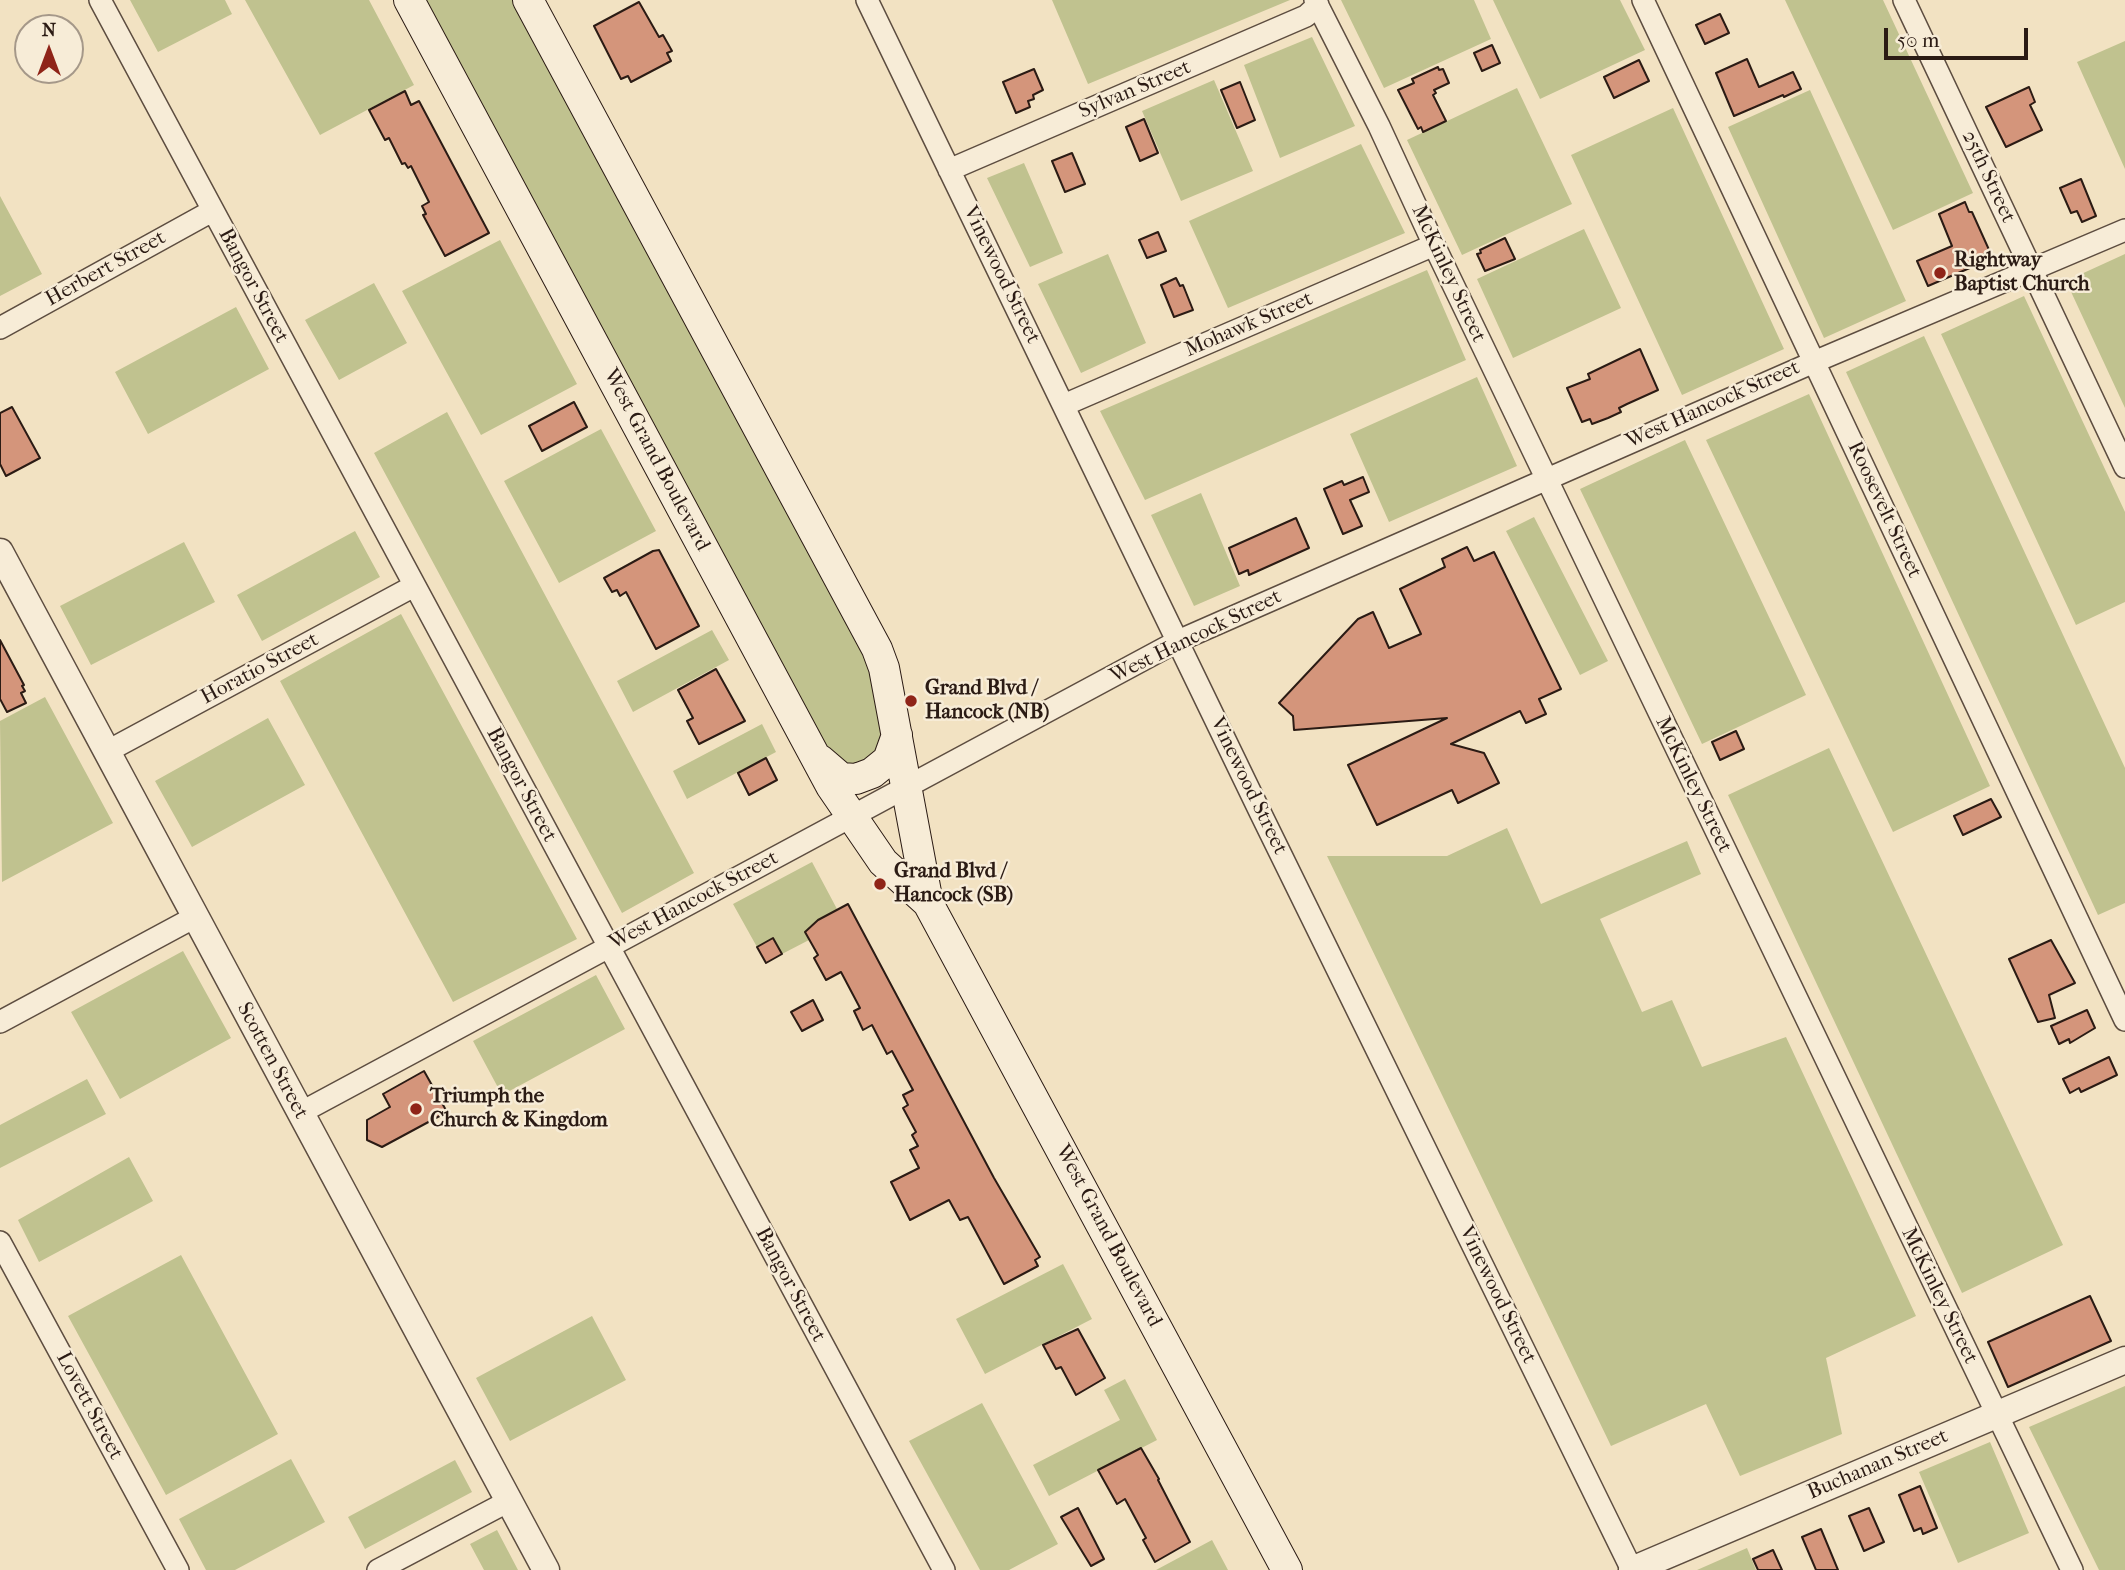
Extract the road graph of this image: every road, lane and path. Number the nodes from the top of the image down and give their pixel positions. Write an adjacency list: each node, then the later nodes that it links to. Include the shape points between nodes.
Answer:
1 (100, 0): 9 (street, Bangor Street)
2 (409, 0): 23 (main road, West Grand Boulevard)
3 (528, 0): 21 (main road, West Grand Boulevard, via 869,630 884,668)
4 (867, 0): 8 (street, Vinewood Street)
5 (1643, 0): 14 (street, Roosevelt Street)
6 (1904, 0): 12 (street, 25th Street)
7 (1317, 2): 8 (street, Sylvan Street, via 1306,16); 11 (street, McKinley Street)
8 (949, 170): 15 (street, Vinewood Street)
9 (212, 211): 13 (street, Herbert Street); 19 (street, Bangor Street)
10 (2125, 230): 12 (street, West Hancock Street)
11 (1434, 245): 15 (street, Mohawk Street); 17 (street, McKinley Street)
12 (2032, 270): 14 (street, West Hancock Street); 16 (street, 25th Street)
13 (0, 328)
14 (1814, 362): 17 (street, West Hancock Street); 29 (street, Roosevelt Street)
15 (1064, 405): 20 (street, Vinewood Street)
16 (2125, 467)
17 (1546, 478): 20 (street, West Hancock Street); 34 (street, McKinley Street)
18 (0, 552): 22 (street, Scotten Street)
19 (414, 586): 22 (street, Horatio Street); 28 (street, Bangor Street)
20 (1178, 641): 24 (street, West Hancock Street); 41 (street, Vinewood Street)
21 (897, 735): 23 (main road, via 888,760 856,779 841,778); 24 (main road, West Grand Boulevard)
22 (106, 752): 27 (street, Scotten Street)
23 (813, 752): 25 (main road, West Grand Boulevard)
24 (906, 787): 25 (street, West Hancock Street); 26 (main road, West Grand Boulevard)
25 (852, 816): 26 (main road, West Grand Boulevard, via 883,862); 28 (street, West Hancock Street)
26 (928, 903): 40 (main road, West Grand Boulevard)
27 (195, 917): 30 (street); 31 (street, Scotten Street)
28 (608, 947): 31 (street, West Hancock Street); 39 (street, Bangor Street)
29 (2125, 1020)
30 (0, 1022)
31 (300, 1113): 35 (street, Scotten Street)
32 (0, 1242): 36 (street, Lovett Street)
33 (2125, 1360): 34 (street, Buchanan Street)
34 (1996, 1415): 41 (street, Buchanan Street); 42 (street, McKinley Street)
35 (509, 1501): 37 (street); 38 (street, Scotten Street)
36 (178, 1570)
37 (378, 1570)
38 (546, 1570)
39 (944, 1570)
40 (1287, 1570)
41 (1632, 1570)
42 (2072, 1570)

